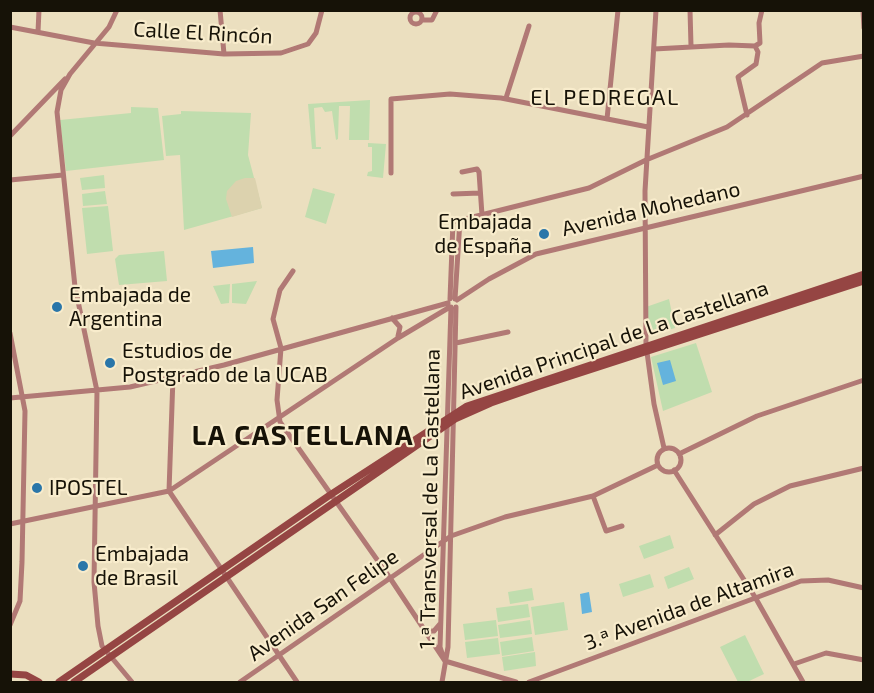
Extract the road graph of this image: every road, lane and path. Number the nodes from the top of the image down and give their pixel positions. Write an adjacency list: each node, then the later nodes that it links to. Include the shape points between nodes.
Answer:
1 (39, 10): 15 (street)
2 (117, 10): 16 (street, via 109,27)
3 (220, 10): 20 (street)
4 (322, 10): 20 (street, Calle El Rincón, via 316,33 308,44 294,51)
5 (437, 10): 11 (street, via 432,20)
6 (618, 10): 27 (street)
7 (656, 10): 19 (street)
8 (690, 10): 17 (street)
9 (762, 10): 18 (street, via 760,43)
10 (863, 10): 14 (street)
11 (422, 20)
12 (529, 26): 23 (street)
13 (10, 27): 15 (street, Calle El Rincón)
14 (864, 28)
15 (39, 32): 16 (street, Calle El Rincón)
16 (94, 43): 20 (street, Calle El Rincón); 22 (street)
17 (691, 46): 18 (street); 19 (street)
18 (755, 46): 26 (street, via 756,64 738,77)
19 (654, 49): 28 (street)
20 (224, 54)
21 (864, 56): 26 (street, via 822,63)
22 (70, 74): 24 (street); 25 (street)
23 (506, 98): 27 (street); 32 (street, via 450,94 391,99)
24 (46, 101): 25 (street); 29 (street)
25 (58, 101): 33 (street)
26 (747, 115): 30 (street, via 722,130)
27 (607, 118): 28 (street)
28 (648, 127): 30 (street)
29 (10, 136)
30 (646, 160): 38 (street, via 589,188); 39 (street)
31 (462, 172): 36 (street, via 477,169)
32 (391, 173)
33 (63, 174): 35 (street); 53 (street, via 75,287)
34 (864, 176): 39 (street, Avenida Mohedano)
35 (10, 180)
36 (480, 193): 37 (street); 38 (street)
37 (453, 194)
38 (482, 215): 43 (street, 1.ª Transversal de La Castellana, via 457,221)
39 (646, 227): 43 (street, Avenida Mohedano, via 536,255); 50 (street)
40 (293, 271): 49 (street, via 280,290 273,319)
41 (864, 274): 50 (street, Avenida Principal de La Castellana)
42 (864, 281): 50 (street, Avenida Principal de La Castellana)
43 (452, 303): 44 (street); 47 (street, Avenida Mohedano); 48 (street, 1.ª Transversal de La Castellana); 57 (street, 1.ª Transversal de La Castellana)
44 (392, 318): 47 (street, via 400,327); 49 (street)
45 (508, 332): 48 (street)
46 (10, 333): 54 (street)
47 (398, 338): 56 (street, Avenida Mohedano)
48 (456, 343): 57 (street, 1.ª Transversal de La Castellana)
49 (281, 348): 51 (street); 56 (street)
50 (647, 348): 57 (street, Avenida Principal de La Castellana, via 491,396); 58 (street)
51 (173, 377): 53 (street); 63 (street)
52 (864, 380): 59 (street, via 757,416)
53 (97, 391): 54 (street); 67 (street)
54 (24, 397): 55 (street); 68 (street)
55 (10, 398)
56 (279, 417): 63 (street, Avenida Mohedano); 64 (street)
57 (451, 419): 64 (street, Avenida Principal de La Castellana); 66 (street, Avenida Principal de La Castellana); 72 (street, 1.ª Transversal de La Castellana); 73 (street, 1.ª Transversal de La Castellana)
58 (664, 448): 59 (street, via 673,448); 60 (street, via 658,454)
59 (679, 454): 62 (street, via 680,463)
60 (658, 465): 62 (street, via 664,471); 65 (street, Avenida San Felipe)
61 (864, 468): 71 (street, via 790,486 754,504)
62 (674, 470): 71 (street)
63 (169, 491): 67 (street, Avenida Mohedano); 74 (street)
64 (330, 495): 66 (street); 74 (street, Avenida Principal de La Castellana)
65 (592, 496): 70 (street, via 606,531); 72 (street, Avenida San Felipe, via 505,517)
66 (335, 502): 74 (street, Avenida Principal de La Castellana); 75 (street)
67 (96, 506): 68 (street, Avenida Mohedano); 81 (street, via 95,592 100,636)
68 (23, 522): 69 (street, Avenida Mohedano); 79 (street, via 20,602)
69 (10, 524)
70 (622, 526)
71 (715, 535): 77 (street)
72 (451, 536): 73 (street, Avenida San Felipe); 84 (street, 1.ª Transversal de La Castellana)
73 (444, 541): 75 (street, Avenida San Felipe); 78 (street, 1.ª Transversal de La Castellana)
74 (224, 575): 81 (street, Avenida Principal de La Castellana); 82 (street)
75 (390, 578): 80 (street); 82 (street, Avenida San Felipe)
76 (864, 588): 77 (street, 3.ª Avenida de Altamira, via 817,579)
77 (755, 597): 85 (street); 87 (street, 3.ª Avenida de Altamira)
78 (441, 622): 80 (street, via 436,630); 84 (street, 1.ª Transversal de La Castellana, via 440,647)
79 (10, 625)
80 (424, 631): 84 (street)
81 (109, 654): 89 (street, Avenida Principal de La Castellana); 90 (street, Avenida Principal de La Castellana); 91 (street)
82 (278, 655): 92 (street, Avenida San Felipe); 93 (street)
83 (864, 660): 85 (street, via 826,653)
84 (445, 661): 94 (street); 95 (street)
85 (794, 664): 97 (street)
86 (10, 674): 88 (street, via 26,675)
87 (548, 679): 96 (street, 3.ª Avenida de Altamira)
88 (39, 682)
89 (59, 682)
90 (74, 682)
91 (132, 682)
92 (240, 682)
93 (297, 682)
94 (442, 682)
95 (516, 682)
96 (529, 682)
97 (803, 682)

